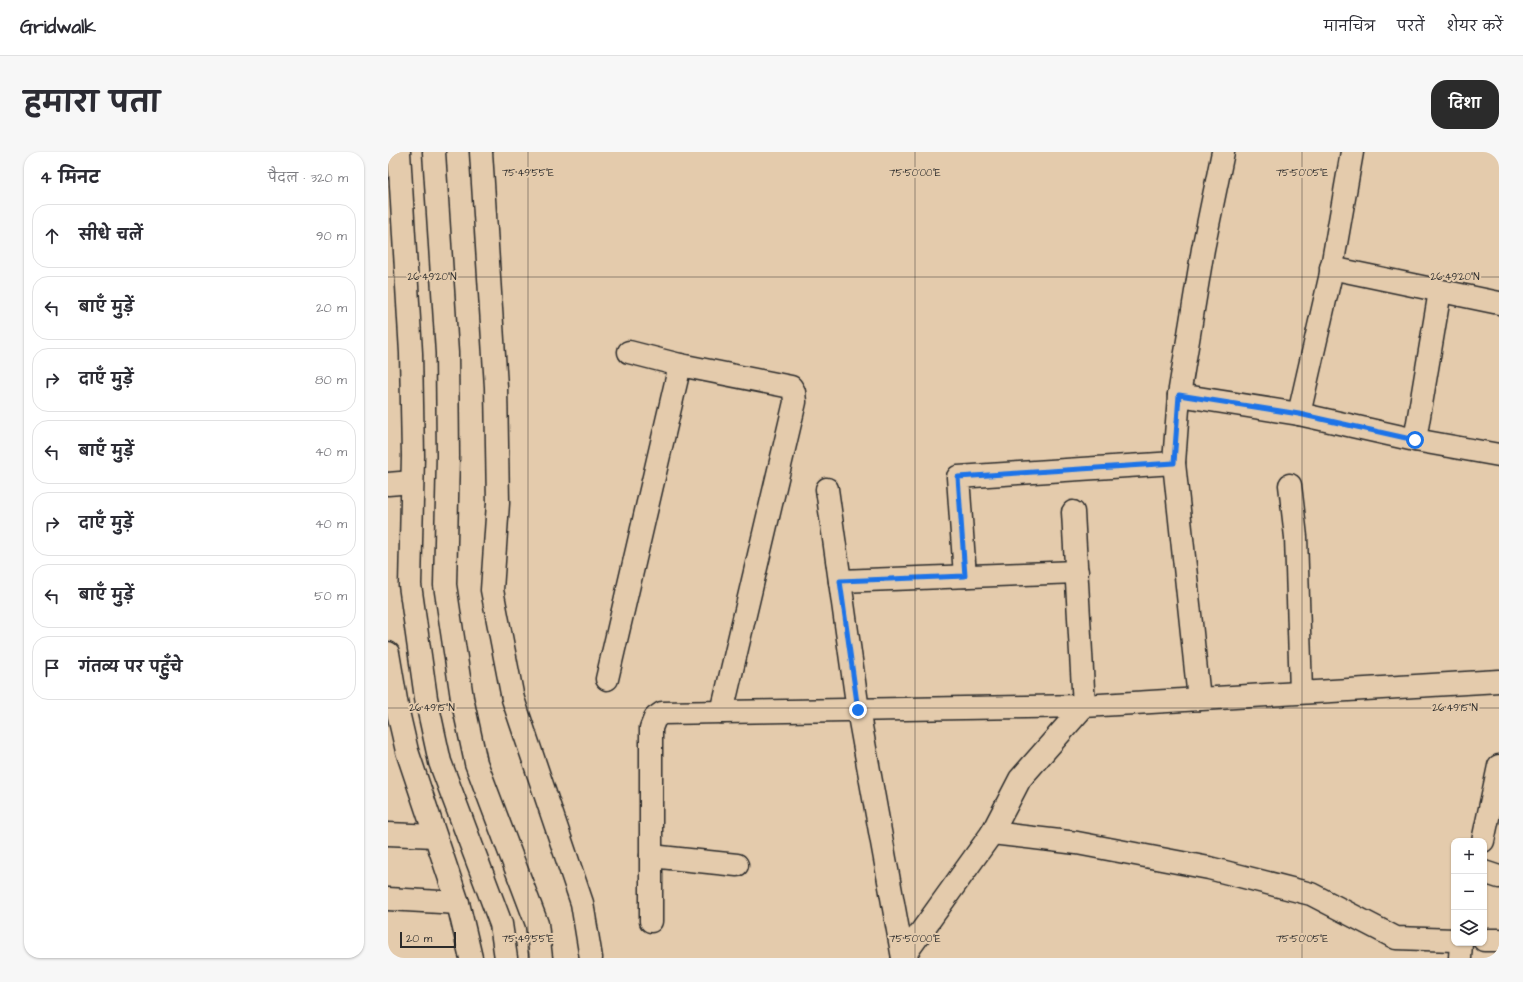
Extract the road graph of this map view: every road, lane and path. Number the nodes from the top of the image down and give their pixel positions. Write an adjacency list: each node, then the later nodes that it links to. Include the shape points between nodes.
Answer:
1 (398, 152): 16 (street, via 411,353)
2 (434, 152): 53 (street, via 447,353 445,585 462,698 476,763 537,924)
3 (481, 152): 54 (street, via 496,387 498,503 492,590 512,699 582,903)
4 (1223, 152): 11 (street, via 1203,249)
5 (1352, 152): 6 (street)
6 (1331, 268): 7 (street); 12 (street)
7 (1440, 290): 8 (street); 13 (street)
8 (1499, 303)
9 (630, 352): 10 (street)
10 (680, 365): 25 (street); 31 (street, via 791,387 794,392 795,402)
11 (1179, 395): 12 (street); 15 (street)
12 (1299, 414): 13 (street)
13 (1415, 440): 14 (street)
14 (1499, 455)
15 (1174, 463): 22 (street, via 958,477); 28 (street)
16 (412, 482): 17 (street); 33 (street, via 410,585)
17 (388, 484)
18 (1290, 485): 27 (street, via 1296,537)
19 (827, 490): 23 (street)
20 (1073, 512): 21 (street)
21 (1077, 572): 22 (street); 29 (street)
22 (965, 576): 23 (street)
23 (840, 581): 30 (street)
24 (388, 654): 32 (street)
25 (607, 679)
26 (1499, 680): 27 (street)
27 (1301, 692): 28 (street)
28 (1199, 699): 29 (street)
29 (1084, 706): 30 (street); 35 (street, via 1020,779)
30 (858, 710): 31 (street); 50 (street)
31 (722, 712): 39 (street, via 662,713 655,718 651,728)
32 (396, 715): 33 (street); 37 (street)
33 (431, 718): 52 (street, via 440,762 501,924)
34 (1499, 766): 38 (street)
35 (992, 833): 46 (street, via 1077,843 1209,868 1311,894 1396,938); 50 (street)
36 (388, 834): 37 (street)
37 (434, 836): 44 (street)
38 (1484, 838)
39 (651, 856): 40 (street); 45 (street)
40 (737, 865)
41 (1487, 873): 42 (street)
42 (1499, 877)
43 (388, 899): 44 (street)
44 (458, 903): 51 (street)
45 (651, 921)
46 (1451, 940)
47 (1487, 940): 48 (street)
48 (1499, 940)
49 (1462, 946): 55 (street)
50 (903, 957)
51 (471, 958)
52 (506, 958)
53 (542, 958)
54 (591, 958)
55 (1460, 958)

